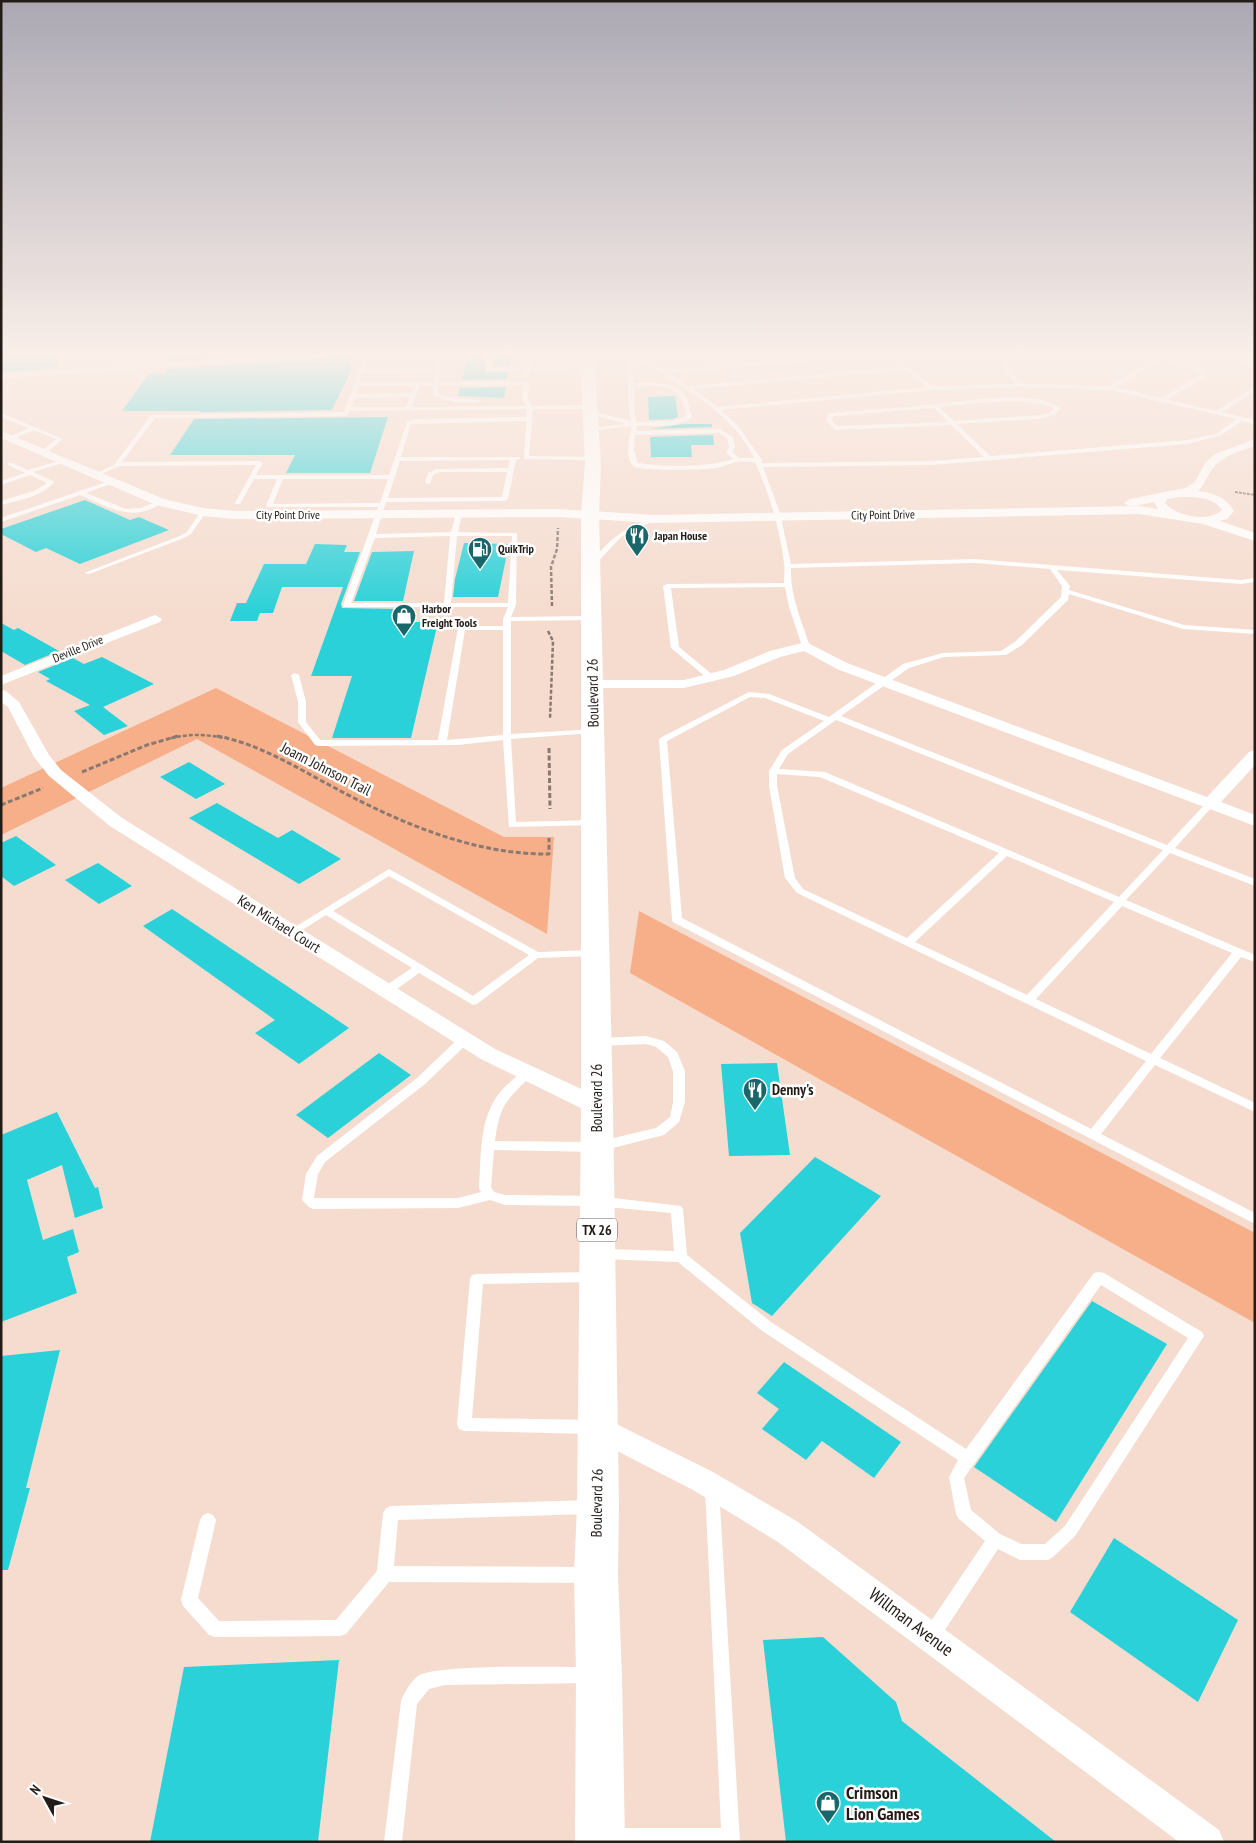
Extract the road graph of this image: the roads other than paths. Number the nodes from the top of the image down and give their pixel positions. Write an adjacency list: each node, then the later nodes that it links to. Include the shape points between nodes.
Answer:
1 (16, 440): 13 (street, City Point Drive)
2 (59, 440): 13 (lane)
3 (135, 440): 23 (lane)
4 (404, 440): 17 (lane)
5 (527, 440): 15 (lane)
6 (592, 440): 16 (main road, Boulevard 26 / TX 26)
7 (632, 440): 19 (lane, via 631,451 636,465 716,466)
8 (731, 440): 19 (lane, via 729,452)
9 (747, 440): 21 (lane)
10 (970, 440): 18 (lane)
11 (1196, 440): 18 (lane)
12 (1253, 446): 34 (street, via 1219,457 1206,469 1200,485); 36 (street, via 1216,471 1213,488)
13 (44, 452): 20 (street, City Point Drive)
14 (514, 458): 15 (lane); 17 (lane); 24 (lane)
15 (526, 458): 16 (lane)
16 (593, 458): 47 (main road, Boulevard 26 / TX 26)
17 (398, 459): 29 (lane)
18 (989, 459): 21 (lane, via 932,463)
19 (737, 460): 21 (lane)
20 (65, 461): 25 (lane); 26 (street, City Point Drive)
21 (759, 463): 41 (lane)
22 (10, 464): 25 (lane)
23 (117, 464): 26 (lane); 27 (lane, via 260,463)
24 (511, 470): 32 (lane, via 439,470 430,474); 43 (lane, via 505,499 425,496)
25 (31, 472): 31 (lane); 38 (lane, via 51,482 48,486)
26 (95, 475): 30 (street, City Point Drive)
27 (252, 477): 28 (lane); 39 (lane)
28 (281, 477): 29 (lane); 43 (lane, via 269,506)
29 (392, 477): 43 (lane)
30 (112, 482): 33 (lane); 37 (street, City Point Drive)
31 (1, 483)
32 (428, 483)
33 (81, 492): 37 (lane, via 125,511 142,510); 51 (lane)
34 (1180, 493): 35 (street, City Point Drive); 36 (street, City Point Drive, via 1203,495)
35 (1162, 497): 41 (street, City Point Drive, via 1123,504); 48 (street, via 1160,506)
36 (1220, 501): 44 (street)
37 (160, 502): 45 (street, City Point Drive)
38 (1, 503)
39 (238, 503)
40 (758, 505): 41 (street, City Point Drive)
41 (773, 505): 49 (lane)
42 (641, 506): 47 (street, City Point Drive, via 618,506)
43 (383, 507): 45 (street, City Point Drive, via 262,516); 46 (street, City Point Drive); 55 (lane)
44 (1228, 511): 52 (street, via 1220,518); 53 (street, via 1238,522)
45 (203, 512): 60 (lane, via 182,537)
46 (459, 514): 47 (street, City Point Drive); 54 (lane)
47 (590, 514): 50 (street, City Point Drive); 57 (main road, Boulevard 26 / TX 26)
48 (1176, 516): 49 (street, City Point Drive, via 1139,510); 52 (street, City Point Drive)
49 (777, 518): 50 (street, City Point Drive); 58 (lane)
50 (655, 519): 57 (lane, via 618,535)
51 (1, 520)
52 (1200, 520): 56 (street, City Point Drive)
53 (1255, 531)
54 (454, 534): 55 (lane); 64 (lane); 65 (lane, via 515,534)
55 (372, 536): 64 (lane, via 347,605)
56 (1255, 536)
57 (592, 566): 67 (main road, Boulevard 26 / TX 26)
58 (788, 566): 59 (lane, via 974,561); 62 (lane)
59 (1051, 566): 61 (lane, via 1241,582); 63 (lane, via 1066,586)
60 (87, 573)
61 (1255, 580)
62 (788, 585): 70 (lane); 72 (lane, via 667,586 675,648)
63 (1066, 591): 69 (lane, via 1183,626); 74 (lane, via 1065,598 1040,624 1004,653 943,655 906,666)
64 (446, 605): 65 (lane)
65 (512, 605): 68 (lane)
66 (155, 618): 73 (street, Deville Drive)
67 (592, 618): 68 (lane); 75 (main road, Boulevard 26 / TX 26)
68 (507, 624): 79 (lane); 80 (lane, via 462,628)
69 (1255, 632)
70 (806, 646): 72 (street, via 775,654 730,673); 74 (street, via 842,666)
71 (295, 675): 80 (lane, via 302,702 302,722 318,743)
72 (710, 676): 75 (street, via 684,684)
73 (1, 681)
74 (882, 681): 77 (lane); 83 (street)
75 (593, 684): 78 (main road, Boulevard 26 / TX 26)
76 (1, 694): 91 (street, Ken Michael Court, via 14,705 50,767 72,789 116,822)
77 (832, 718): 82 (lane, via 785,752); 86 (lane); 106 (lane, via 766,696 749,694 663,740 677,920)
78 (593, 731): 79 (lane); 85 (main road, Boulevard 26 / TX 26)
79 (507, 736): 80 (lane); 85 (lane, via 512,825)
80 (442, 742)
81 (1255, 755): 83 (street)
82 (773, 771): 87 (lane, via 822,774); 92 (lane, via 790,878 800,891)
83 (1210, 804): 84 (street); 86 (lane)
84 (1255, 821)
85 (594, 823): 94 (main road, Boulevard 26 / TX 26)
86 (1168, 849): 88 (lane); 89 (lane)
87 (1006, 852): 89 (lane); 92 (lane)
88 (1255, 883)
89 (1120, 902): 93 (lane); 99 (lane)
90 (326, 910): 91 (lane); 95 (lane, via 389,872); 97 (lane)
91 (292, 932): 98 (street, Ken Michael Court)
92 (908, 943): 99 (lane)
93 (1239, 952): 96 (lane); 102 (lane)
94 (596, 953): 95 (lane); 101 (main road, Boulevard 26 / TX 26)
95 (536, 955): 97 (lane, via 473,1001)
96 (1255, 959)
97 (419, 968): 98 (lane)
98 (386, 990): 100 (street, Ken Michael Court)
99 (1029, 1000): 102 (lane)
100 (465, 1039): 103 (street, Ken Michael Court); 109 (lane, via 421,1081 320,1159 312,1174 308,1200 313,1204 458,1203)
101 (596, 1042): 104 (main road, Boulevard 26 / TX 26); 108 (lane, via 646,1040 660,1044 673,1055 679,1071 676,1119 660,1132)
102 (1152, 1059): 105 (lane); 106 (lane)
103 (527, 1073): 104 (street, Ken Michael Court); 107 (lane, via 499,1102)
104 (597, 1106): 108 (main road, Boulevard 26 / TX 26)
105 (1255, 1108)
106 (1093, 1135): 111 (lane)
107 (489, 1145): 108 (lane); 109 (lane, via 485,1188)
108 (597, 1147): 110 (main road, Boulevard 26 / TX 26)
109 (490, 1195): 110 (lane, via 505,1200)
110 (597, 1201): 112 (lane, via 677,1209); 113 (main road, Boulevard 26 / TX 26)
111 (1255, 1219)
112 (681, 1257): 113 (lane); 115 (lane, via 766,1326)
113 (598, 1266): 114 (main road, Boulevard 26 / TX 26); 114 (lane, via 477,1278 464,1424)
114 (598, 1427): 116 (street, Willman Avenue); 117 (main road, Boulevard 26 / TX 26)
115 (968, 1458): 119 (lane, via 956,1477 964,1514); 119 (lane, via 1099,1277 1197,1336 1070,1531 1048,1552 1020,1552)
116 (712, 1486): 122 (street, Willman Avenue, via 788,1532); 124 (lane)
117 (598, 1507): 120 (lane, via 390,1513); 121 (main road, Boulevard 26 / TX 26)
118 (208, 1520): 120 (lane, via 190,1600 216,1630 340,1628)
119 (995, 1539): 122 (lane)
120 (384, 1574): 121 (lane)
121 (596, 1575): 123 (main road, Boulevard 26 / TX 26)
122 (930, 1637): 127 (street, Willman Avenue)
123 (599, 1675): 125 (main road, Boulevard 26 / TX 26); 126 (lane, via 446,1677 424,1682 409,1701)
124 (731, 1839): 125 (lane)
125 (600, 1840)
126 (393, 1842)
127 (1208, 1842)

